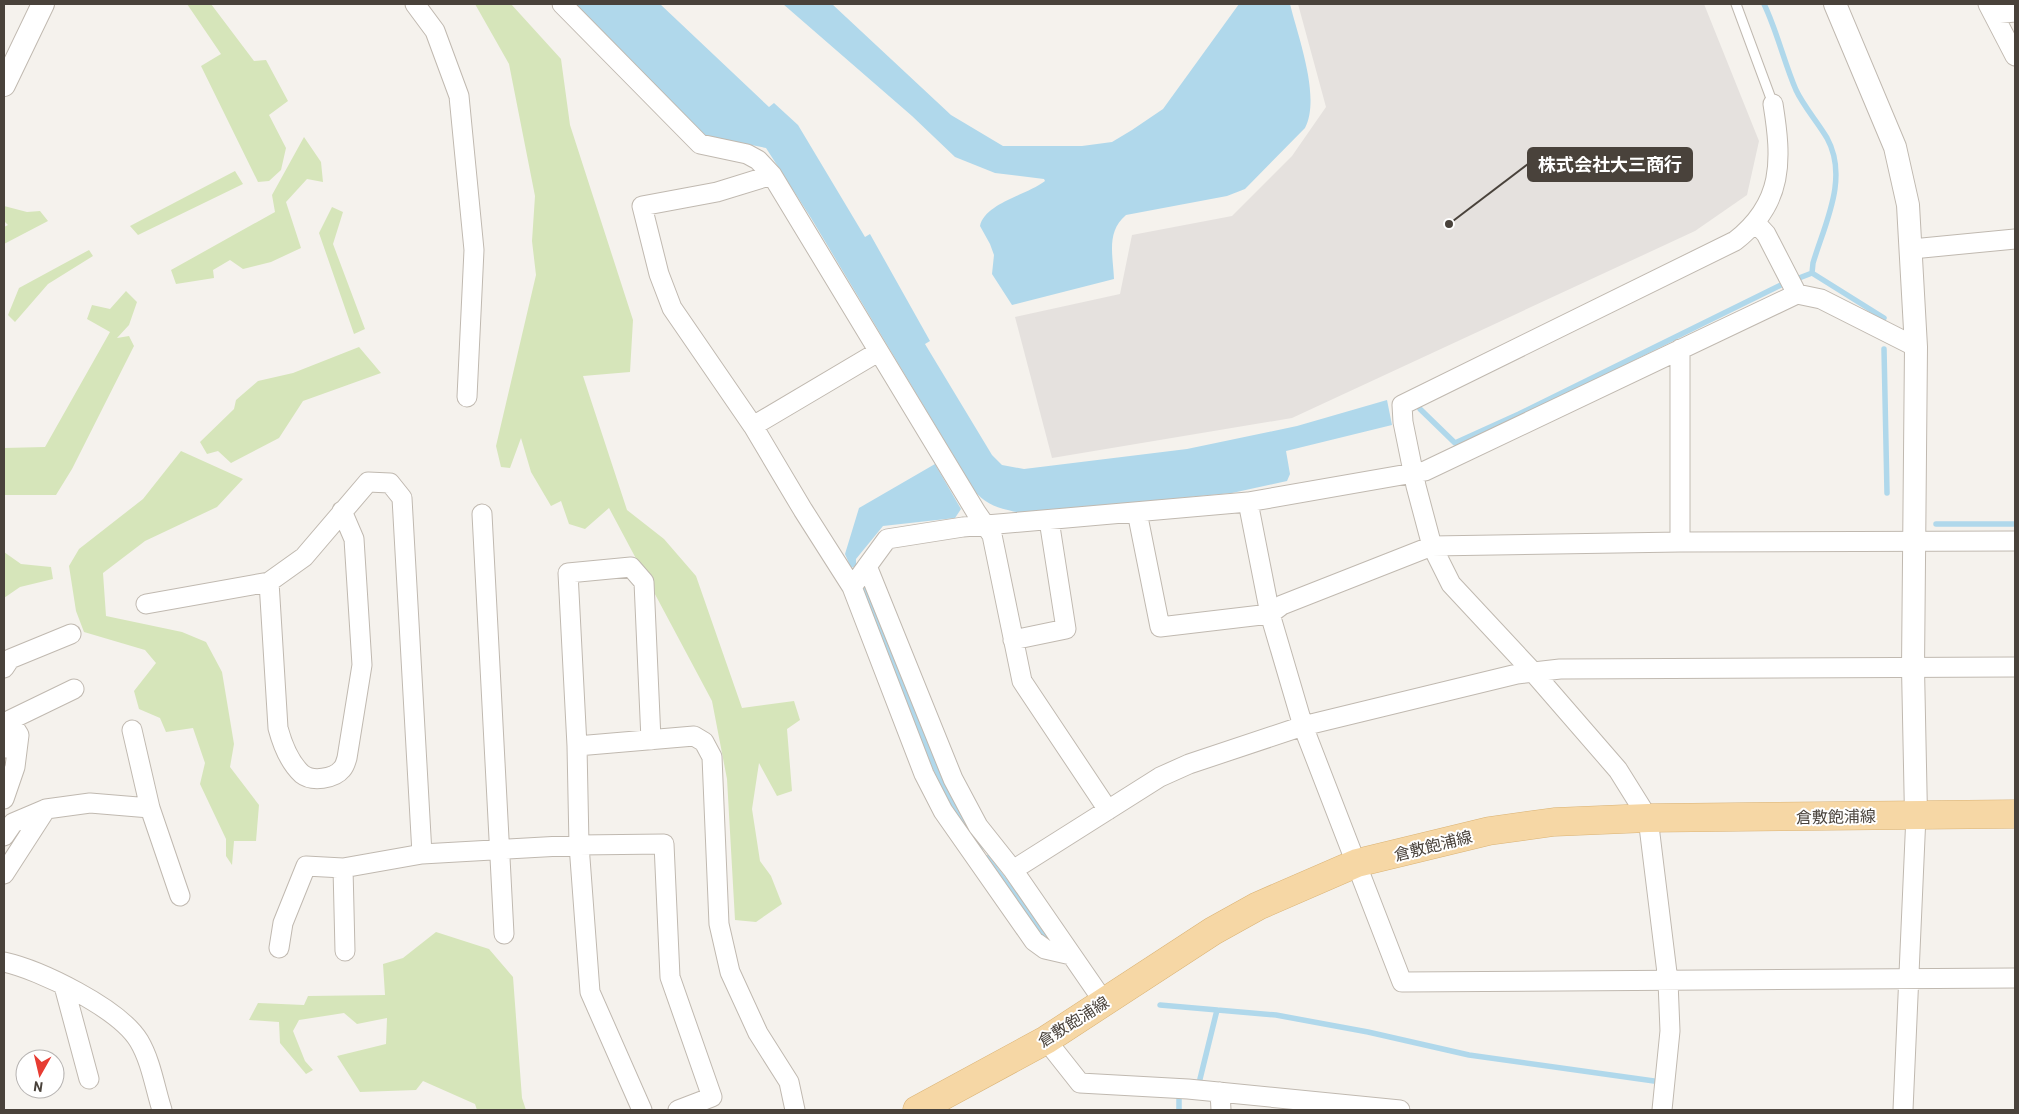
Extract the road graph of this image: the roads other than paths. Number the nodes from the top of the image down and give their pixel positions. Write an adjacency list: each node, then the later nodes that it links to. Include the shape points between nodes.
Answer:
1 (43, 4): 9 (street)
2 (415, 4): 19 (street, via 435,31 459,96 474,250)
3 (562, 4): 11 (street, via 700,144 746,154 758,160)
4 (1736, 4): 10 (lane)
5 (1835, 4): 14 (street, via 1895,147 1908,205)
6 (1991, 9): 7 (street); 8 (street)
7 (2015, 12)
8 (2015, 56)
9 (4, 85)
10 (1773, 104): 12 (street, via 1779,160 1775,185)
11 (772, 175): 18 (street); 20 (street, via 717,192 642,206 659,274 672,308)
12 (1756, 222): 15 (street, via 1766,234); 21 (street, via 1735,241 1403,413)
13 (2015, 239): 14 (street)
14 (1912, 249): 16 (street)
15 (1792, 284): 16 (street); 17 (street)
16 (1916, 346): 28 (street)
17 (1680, 350): 21 (street); 30 (street)
18 (878, 352): 20 (street); 27 (street)
19 (467, 397)
20 (753, 426): 32 (street, via 803,510)
21 (1413, 474): 22 (street); 31 (street)
22 (1248, 502): 24 (street); 35 (street)
23 (342, 511): 33 (street, via 304,558); 33 (street, via 354,539 362,665 347,758 342,769 330,777 314,778 303,774 282,744 278,728); 59 (street, via 368,482 390,483 402,498)
24 (1137, 512): 26 (street); 35 (street, via 1160,627)
25 (482, 514): 58 (street)
26 (1049, 520): 27 (street); 37 (street, via 1066,629)
27 (987, 526): 32 (street, via 887,539); 37 (street, via 992,535)
28 (1914, 541): 29 (street); 30 (street); 40 (street)
29 (2015, 541)
30 (1680, 542): 31 (street)
31 (1432, 546): 35 (street, via 1282,605); 41 (street, via 1451,584)
32 (859, 576): 62 (street, via 953,779 978,826); 68 (street, via 924,774 943,811 1034,941 1045,949)
33 (268, 582): 34 (street)
34 (146, 604)
35 (1270, 614): 44 (street)
36 (71, 634): 39 (street, via 10,659)
37 (1014, 640): 52 (street, via 1022,681)
38 (2015, 667): 40 (street)
39 (4, 668)
40 (1913, 668): 41 (street, via 1569,669); 54 (street)
41 (1533, 672): 44 (street); 55 (street, via 1618,770)
42 (74, 689): 43 (street)
43 (7, 716): 48 (street); 49 (street, via 19,735 15,766)
44 (1303, 726): 52 (street, via 1172,770); 60 (street)
45 (132, 730): 51 (street)
46 (651, 740): 47 (street); 47 (street, via 644,582 631,567 568,573); 82 (street, via 694,736 704,742 712,756 719,924 730,972 758,1033 789,1082)
47 (577, 746): 57 (street)
48 (4, 748)
49 (4, 799)
50 (46, 808): 51 (street, via 90,803); 56 (street, via 13,823); 63 (street)
51 (150, 808): 64 (street)
52 (1108, 810): 62 (street)
53 (2015, 814): 54 (main road, 倉敷飽浦線)
54 (1916, 815): 55 (main road, 倉敷飽浦線); 71 (street)
55 (1648, 818): 60 (main road, 倉敷飽浦線, via 1554,822 1489,831); 72 (street)
56 (4, 836)
57 (580, 845): 58 (street); 80 (street, via 590,992); 81 (street, via 664,844 670,977 712,1097)
58 (499, 849): 59 (street); 65 (street)
59 (422, 854): 61 (street)
60 (1357, 863): 72 (street, via 1402,982); 74 (main road, 倉敷飽浦線, via 1258,906 1213,931)
61 (343, 868): 66 (street, via 306,866 283,923); 67 (street)
62 (1013, 870): 68 (street)
63 (4, 874)
64 (180, 896)
65 (504, 934)
66 (279, 948)
67 (345, 951)
68 (1070, 955): 74 (street)
69 (4, 962): 73 (street, via 26,967)
70 (2015, 978): 71 (street)
71 (1909, 979): 72 (street); 85 (street)
72 (1668, 981): 84 (street, via 1670,1032)
73 (64, 986): 76 (street); 79 (street, via 117,1016 139,1041)
74 (1104, 1002): 75 (main road, 倉敷飽浦線)
75 (1046, 1040): 77 (street, via 1080,1082); 78 (main road, 倉敷飽浦線)
76 (89, 1079)
77 (1220, 1101): 83 (street)
78 (924, 1109)
79 (162, 1110)
80 (642, 1110)
81 (678, 1110)
82 (795, 1110)
83 (1400, 1110)
84 (1662, 1110)
85 (1903, 1110)

